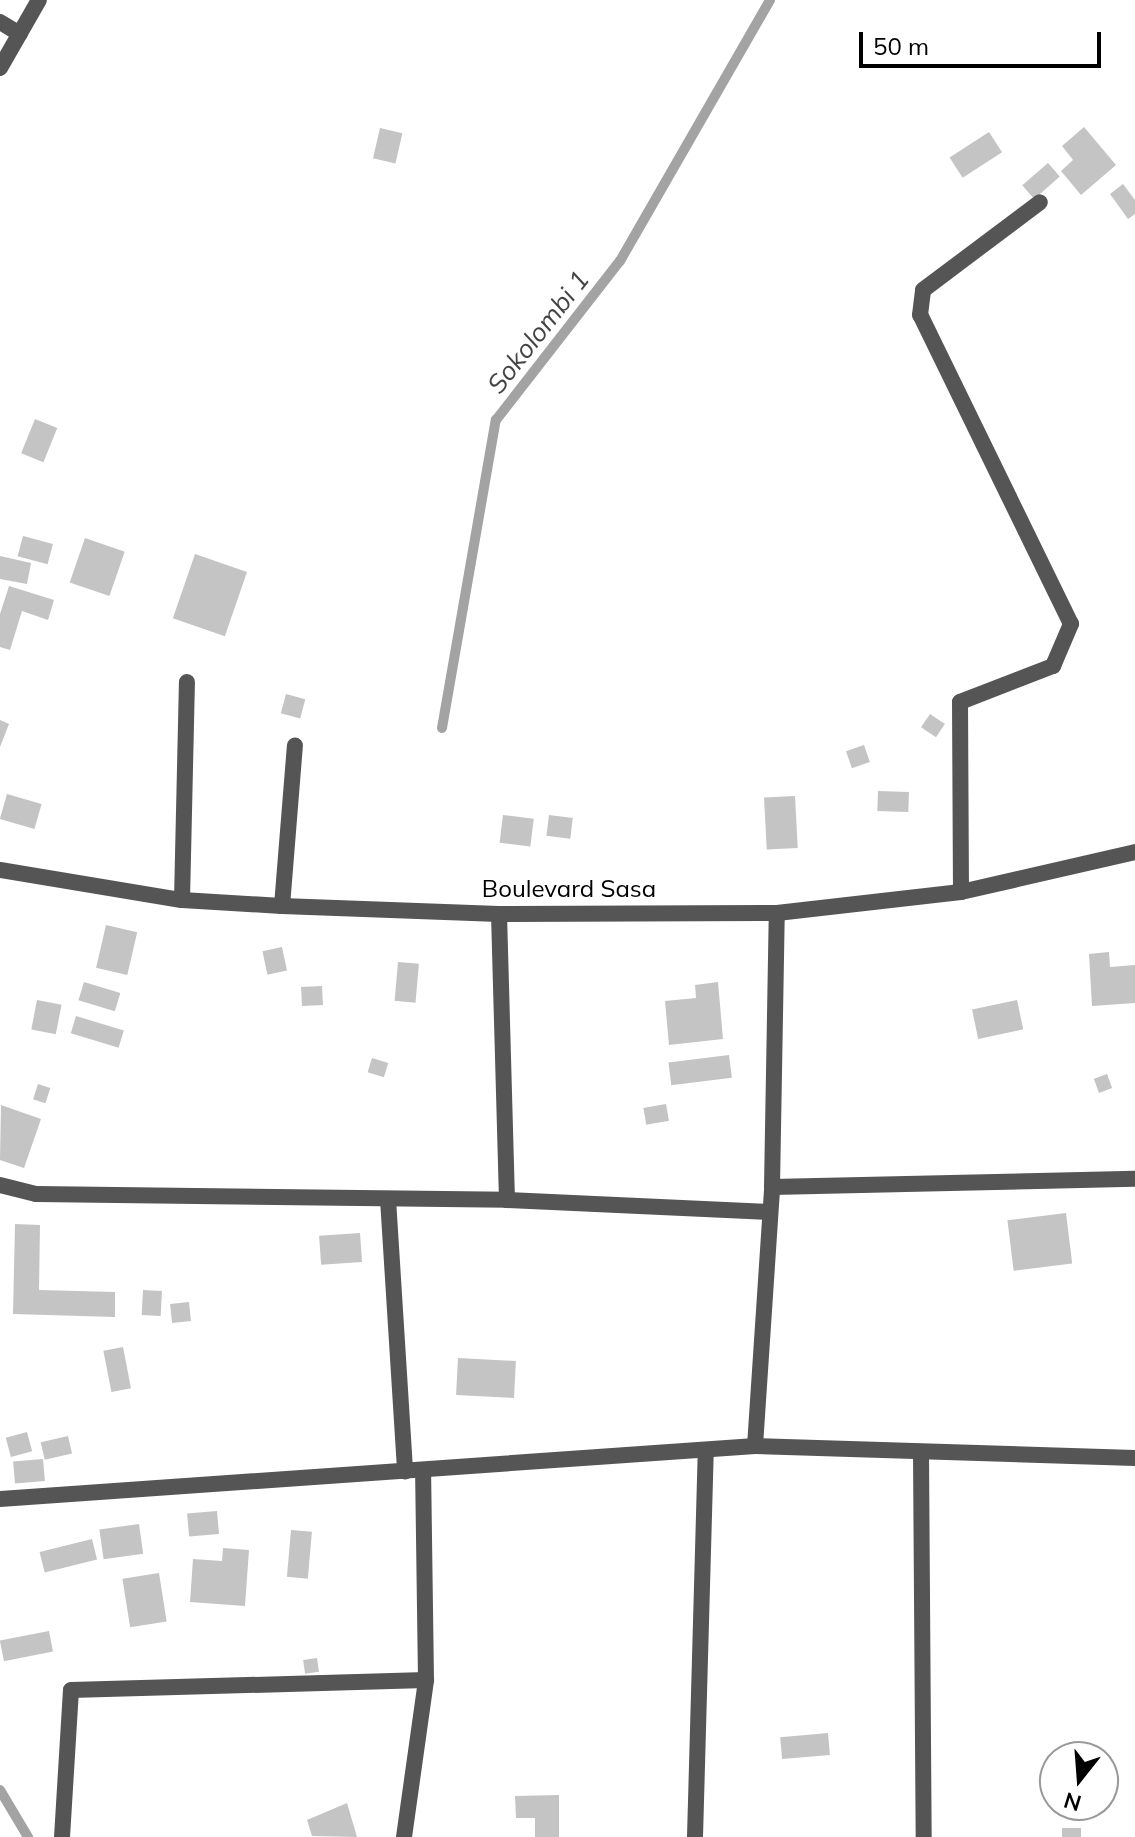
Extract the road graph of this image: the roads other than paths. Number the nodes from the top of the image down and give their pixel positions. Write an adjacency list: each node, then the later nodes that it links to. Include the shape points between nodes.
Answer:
1 (39, 0): 3 (street)
2 (0, 22): 3 (street)
3 (20, 34): 4 (street)
4 (0, 68)
5 (1040, 202): 10 (street, via 923,290 920,315 1071,624 1053,666 960,702)
6 (187, 682): 11 (street)
7 (295, 746): 12 (street)
8 (1135, 852): 10 (street, Boulevard Sasa)
9 (0, 870): 11 (street, Boulevard Sasa)
10 (961, 892): 13 (street, Boulevard Sasa)
11 (182, 900): 12 (street, Boulevard Sasa)
12 (282, 906): 14 (street, Boulevard Sasa)
13 (777, 913): 14 (street, Boulevard Sasa); 17 (street)
14 (499, 914): 19 (street)
15 (1135, 1179): 17 (street)
16 (0, 1185): 18 (street, via 36,1194)
17 (772, 1187): 20 (street)
18 (388, 1199): 19 (street); 25 (street)
19 (507, 1200): 20 (street)
20 (770, 1212): 21 (street)
21 (755, 1446): 22 (street); 23 (street)
22 (706, 1453): 25 (street); 30 (street)
23 (921, 1454): 24 (street); 31 (street)
24 (1135, 1458)
25 (414, 1471): 26 (street); 27 (street)
26 (0, 1499)
27 (426, 1680): 28 (street, via 71,1690); 29 (street)
28 (62, 1837)
29 (404, 1837)
30 (695, 1837)
31 (924, 1837)

